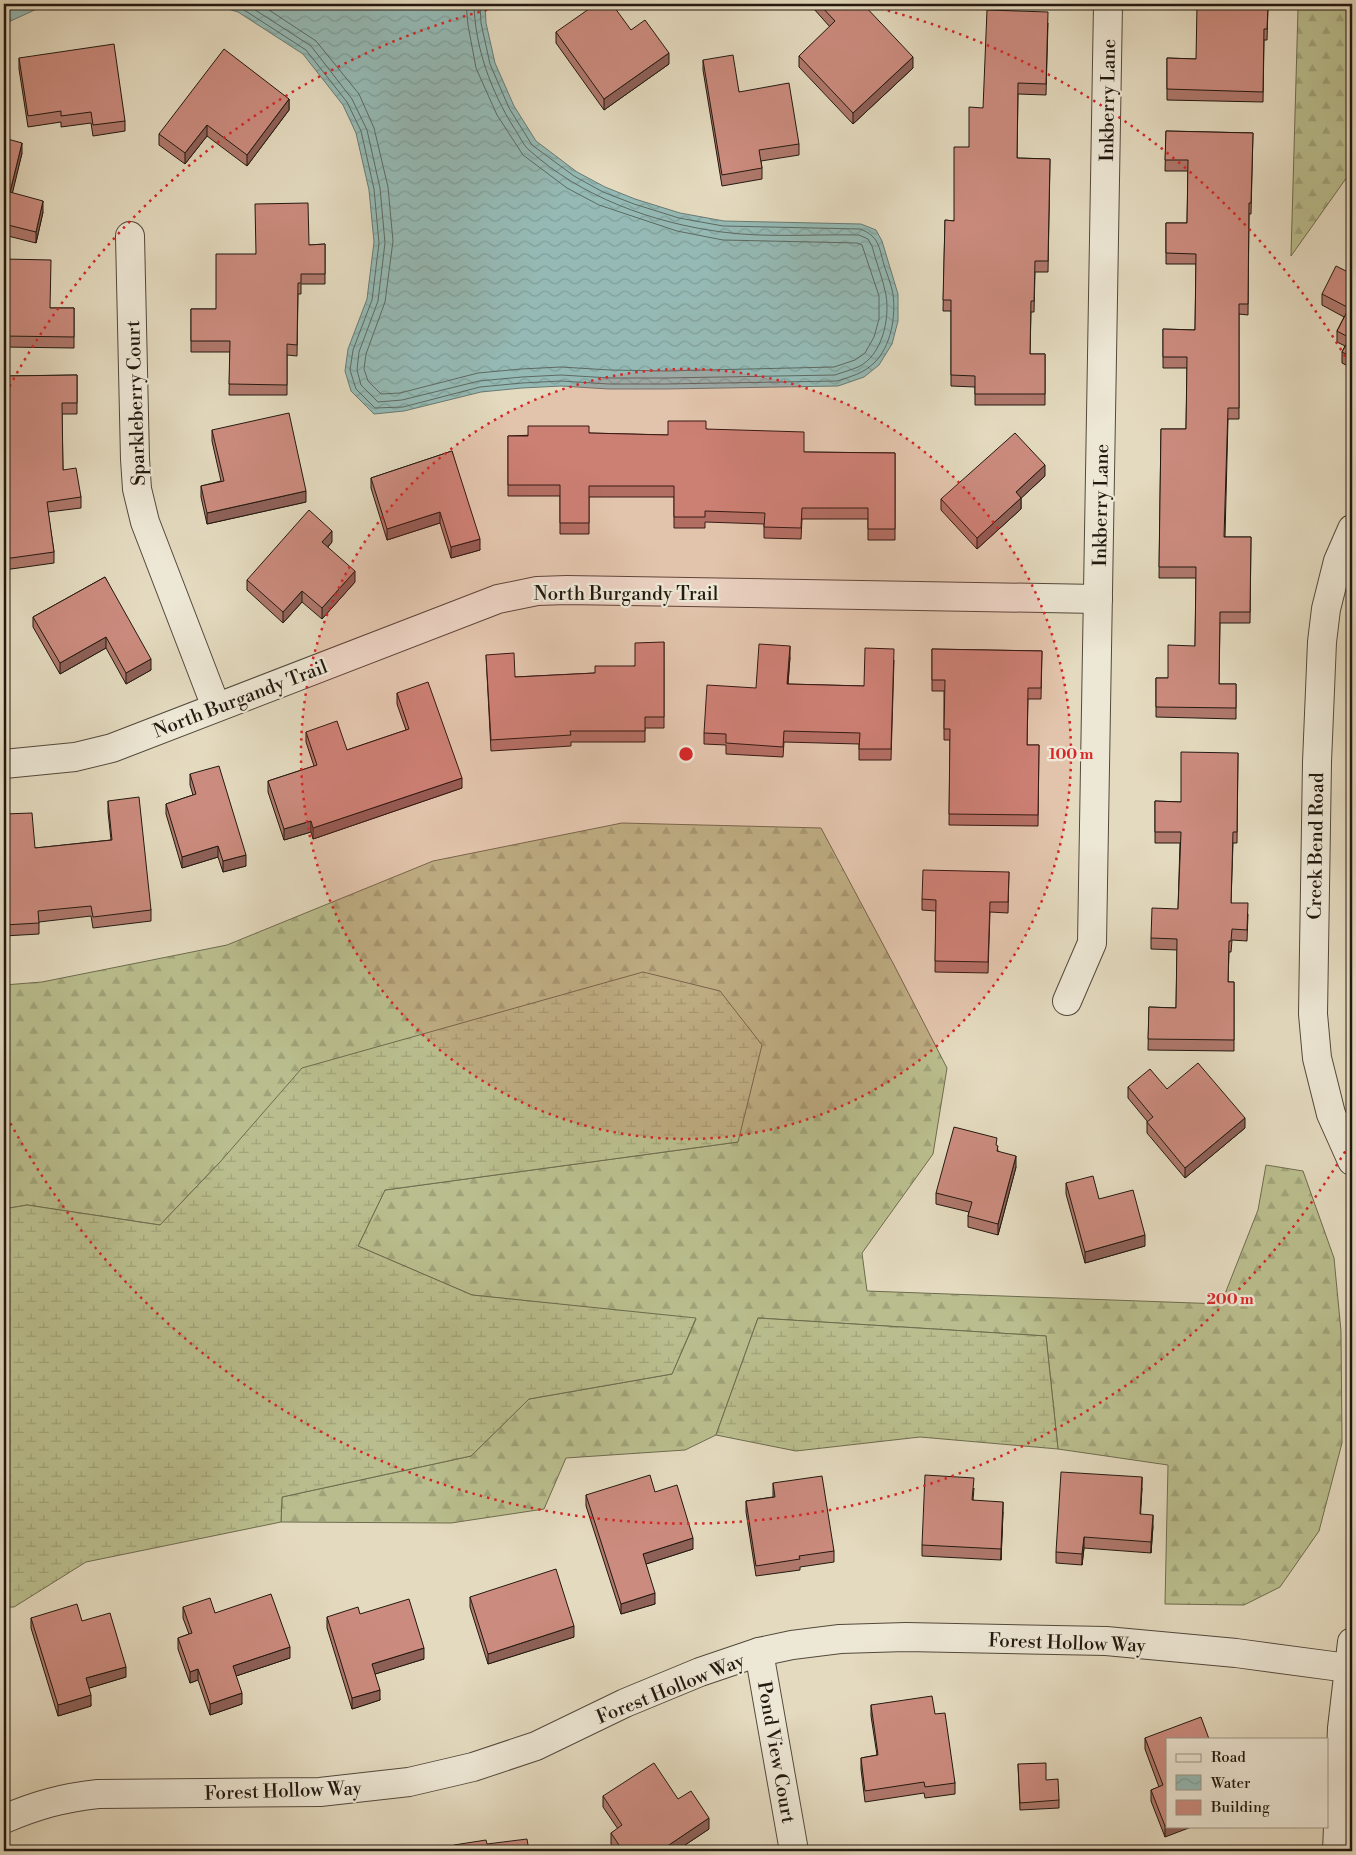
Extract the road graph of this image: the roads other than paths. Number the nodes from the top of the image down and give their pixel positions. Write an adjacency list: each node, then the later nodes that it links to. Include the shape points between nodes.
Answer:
1 (1108, 4): 4 (street, Inkberry Lane)
2 (130, 236): 5 (street, Sparkleberry Court, via 137,489 145,522)
3 (1352, 529): 8 (street, Creek Bend Road, via 1338,561 1322,642 1316,762 1313,1014 1317,1058 1331,1114)
4 (1098, 599): 5 (street, North Burgandy Trail, via 538,591 498,599); 7 (street, Inkberry Lane, via 1092,943)
5 (216, 707): 6 (street, North Burgandy Trail, via 112,748 74,757)
6 (4, 764)
7 (1067, 1001)
8 (1352, 1161)
9 (759, 1652): 10 (street, Forest Hollow Way, via 840,1639 906,1637 1106,1641 1236,1653); 11 (street, Forest Hollow Way, via 624,1703 536,1746 473,1767 409,1782 320,1792 98,1794 65,1798); 12 (street, Pond View Court)
10 (1350, 1655): 13 (street, via 1342,1728)
11 (4, 1819)
12 (794, 1851)
13 (1337, 1851)

